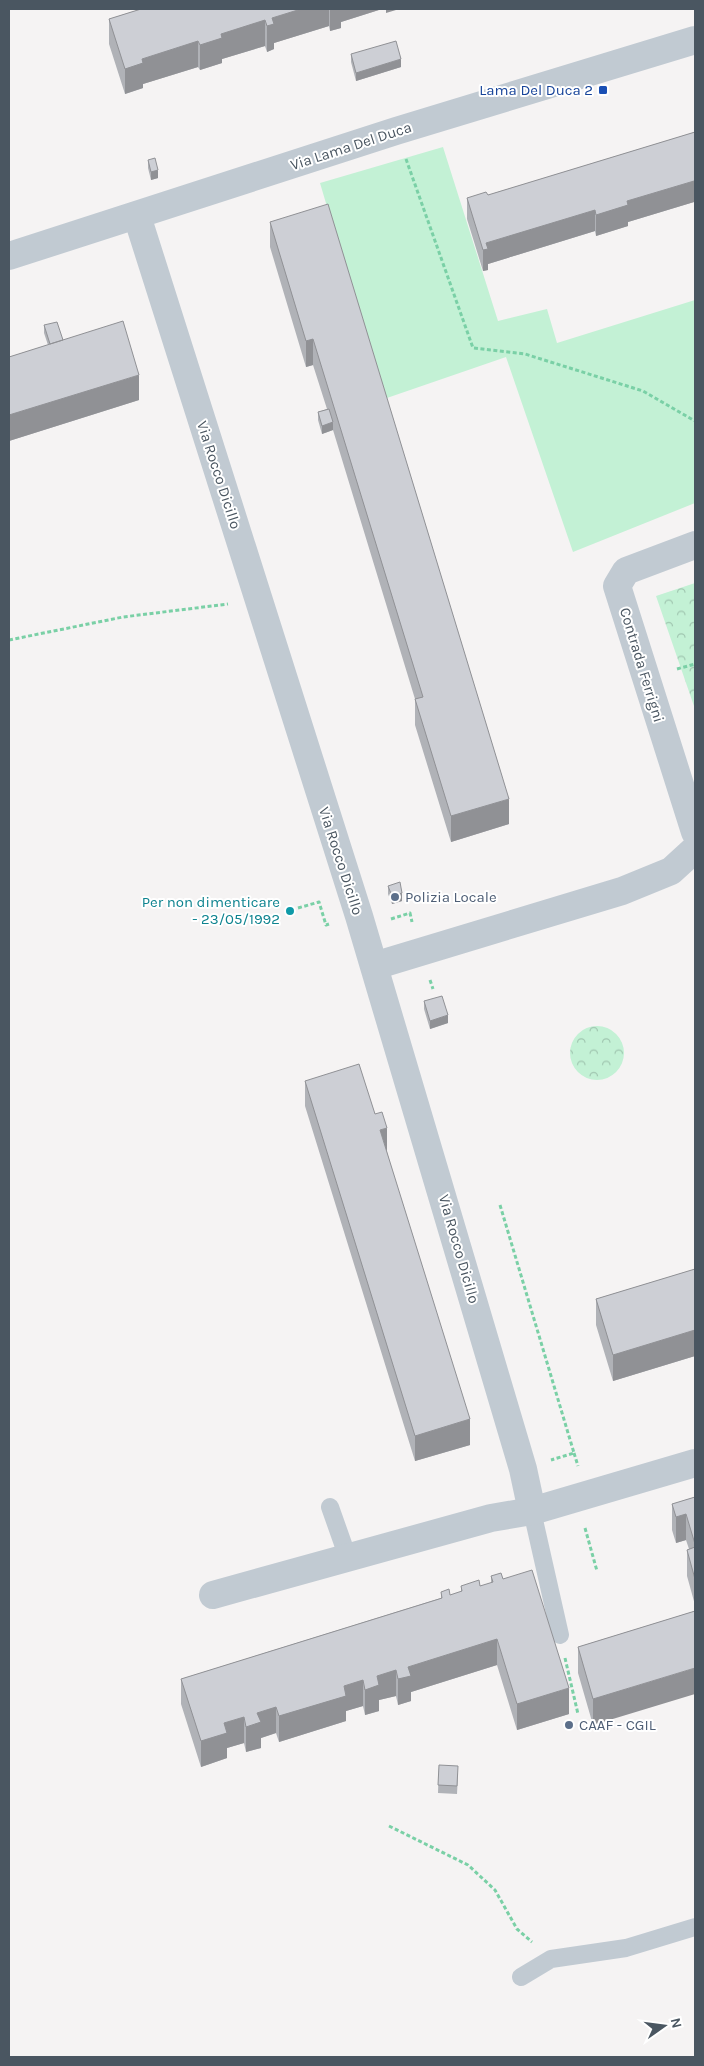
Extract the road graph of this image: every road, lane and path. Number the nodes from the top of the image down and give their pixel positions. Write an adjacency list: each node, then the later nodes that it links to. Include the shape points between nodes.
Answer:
1 (695, 40): 2 (street, Via Lama Del Duca)
2 (396, 131): 3 (street, Via Lama Del Duca); 5 (path, via 473,348 525,354 643,391)
3 (137, 216): 4 (street, Via Lama Del Duca); 7 (street, Via Rocco Dicillo)
4 (9, 256)
5 (695, 421)
6 (695, 545): 9 (street, Contrada Ferrigni, via 626,571 617,586)
7 (258, 600): 8 (path, via 123,617); 13 (street, Via Rocco Dicillo)
8 (9, 640)
9 (695, 832)
10 (695, 849): 13 (street, via 671,871 622,891)
11 (319, 902): 12 (path)
12 (298, 908)
13 (374, 966): 16 (street, Via Rocco Dicillo)
14 (500, 1206): 16 (path, via 574,1453)
15 (695, 1462): 18 (street)
16 (523, 1469): 18 (street, Via Rocco Dicillo)
17 (330, 1507): 19 (lane)
18 (532, 1511): 19 (street, via 491,1518); 21 (lane)
19 (348, 1558): 20 (street)
20 (213, 1595)
21 (560, 1634): 22 (path)
22 (578, 1714)
23 (389, 1826): 25 (path, via 468,1865 495,1890 518,1929)
24 (695, 1927): 25 (lane, via 626,1948)
25 (550, 1959): 26 (lane)
26 (521, 1977)

